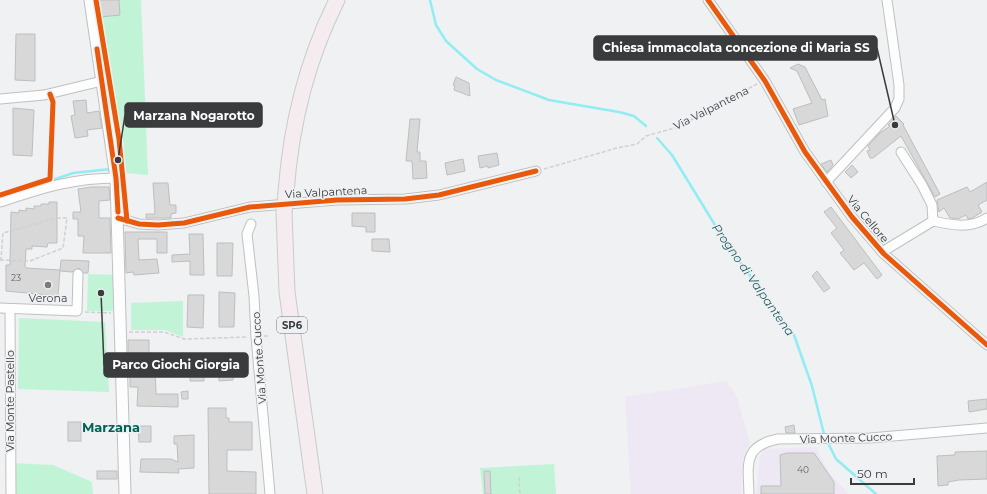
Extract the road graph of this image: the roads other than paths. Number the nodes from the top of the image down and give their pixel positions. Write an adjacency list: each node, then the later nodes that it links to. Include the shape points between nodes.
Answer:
1 (90, 0): 5 (street)
2 (337, 0): 25 (highway, SP6, bridge, via 319,41 301,94 289,152 284,212 287,292)
3 (708, 0): 10 (street, Via Cellore, via 765,81 805,152)
4 (887, 0): 10 (street, via 899,99 894,108)
5 (102, 81): 6 (street, via 44,95); 9 (street)
6 (0, 99)
7 (900, 152): 14 (street, via 932,205)
8 (536, 171): 12 (street, Via Valpantena, via 439,196 250,206 184,223 158,226)
9 (116, 178): 11 (street, via 70,181); 12 (street)
10 (826, 182): 16 (street, Via Cellore)
11 (0, 202)
12 (118, 218): 23 (street)
13 (987, 218): 14 (street, via 961,226)
14 (933, 221): 16 (street)
15 (251, 224): 24 (street, Via Monte Cucco, via 247,234)
16 (882, 252): 20 (street, Via Cellore)
17 (78, 274): 19 (street, via 77,311)
18 (0, 308): 19 (street)
19 (10, 309): 22 (street, Via Monte Pastello)
20 (987, 345)
21 (987, 428): 26 (street, Via Monte Cucco, via 870,438 778,439 764,442 750,457)
22 (11, 494)
23 (125, 494)
24 (270, 494)
25 (315, 494)
26 (749, 494)

